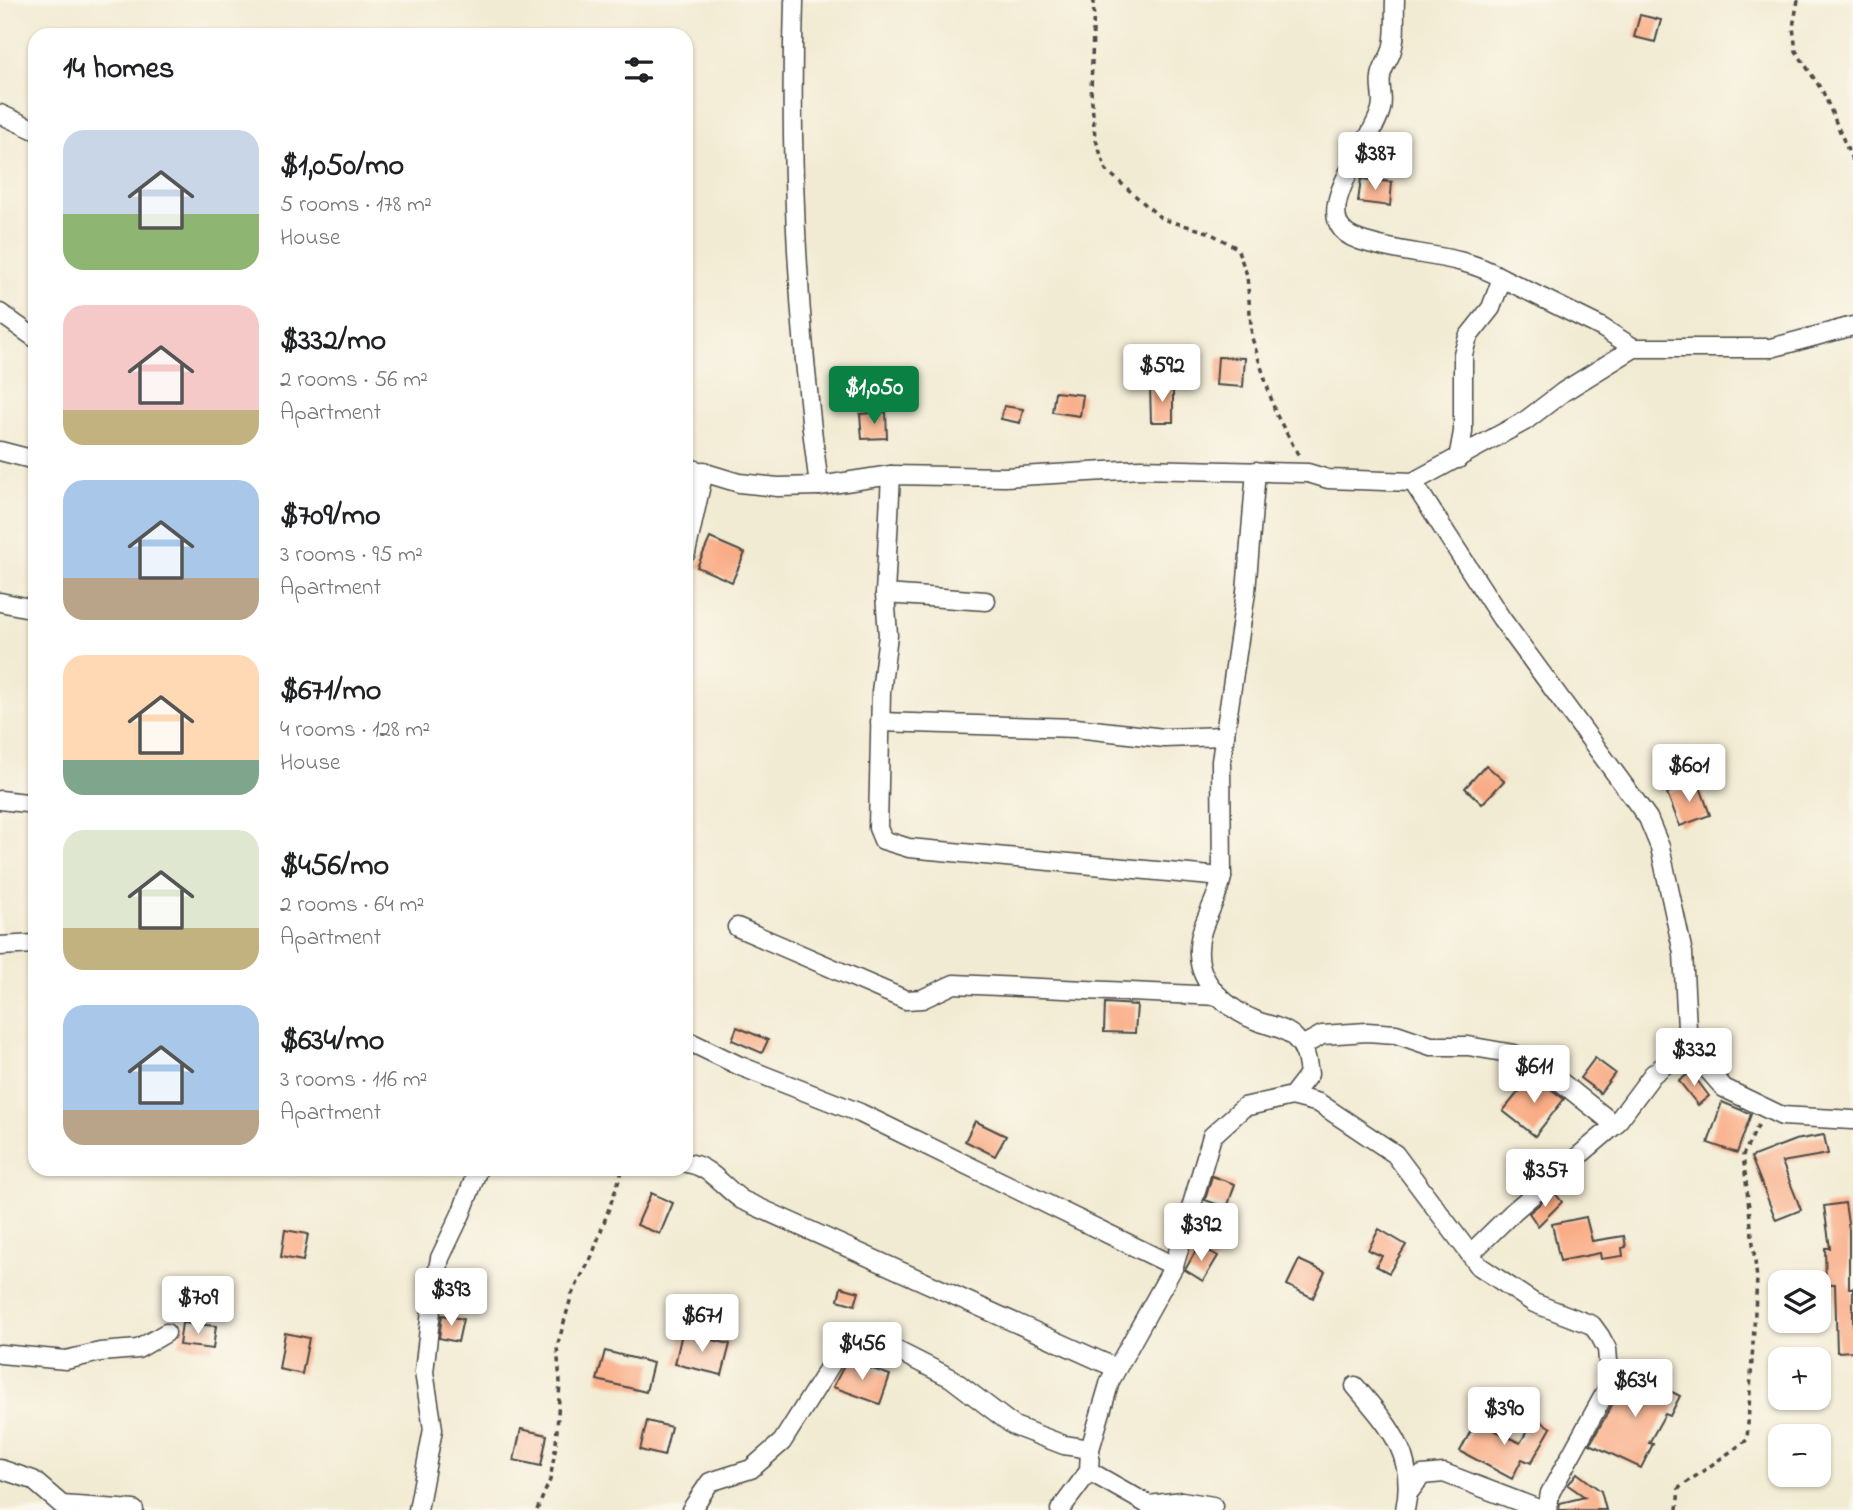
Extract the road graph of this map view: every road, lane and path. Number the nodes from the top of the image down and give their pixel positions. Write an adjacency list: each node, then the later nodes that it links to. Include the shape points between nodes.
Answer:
1 (1094, 0): 19 (path, via 1091,91 1095,136 1106,170 1162,219 1208,232 1237,248 1247,275 1252,338 1276,414)
2 (1395, 0): 8 (street, via 1395,36 1382,69 1381,110 1353,165 1335,220 1339,229 1356,239 1464,261)
3 (1798, 0): 7 (path, via 1793,27 1796,51 1823,92)
4 (794, 1): 22 (street, via 790,115 794,226 802,352)
5 (0, 114): 6 (street)
6 (28, 127)
7 (1853, 162)
8 (1502, 278): 12 (street); 15 (street, via 1463,354 1465,399)
9 (0, 313): 11 (street)
10 (1853, 326): 12 (street, via 1771,348)
11 (28, 333)
12 (1633, 348): 15 (street, via 1525,421)
13 (0, 451): 14 (street)
14 (28, 458)
15 (1458, 459): 21 (street)
16 (693, 469): 17 (street)
17 (704, 471): 22 (street, via 739,483); 23 (street)
18 (1256, 471): 19 (street); 20 (street); 29 (street, via 1246,592)
19 (1308, 473): 21 (street, via 1328,479)
20 (891, 475): 22 (street); 24 (street)
21 (1413, 482): 39 (street, via 1501,618 1648,818 1660,846 1683,953)
22 (819, 486)
23 (693, 521)
24 (884, 594): 25 (street); 28 (street, via 888,635)
25 (986, 601)
26 (0, 602): 27 (street)
27 (28, 608)
28 (880, 722): 29 (street, via 1076,728 1164,738); 32 (street, via 878,828 883,840 909,848)
29 (1225, 736): 32 (street)
30 (0, 800): 31 (street)
31 (28, 803)
32 (1222, 877): 36 (street, via 1200,934 1199,956 1204,976)
33 (737, 927): 36 (street, via 906,1000 922,999 954,984)
34 (28, 944): 35 (street)
35 (0, 946)
36 (1219, 996): 38 (street, via 1237,1011 1290,1033)
37 (693, 1043): 50 (street, via 860,1113)
38 (1302, 1046): 40 (street); 45 (street, via 1322,1034 1367,1032 1396,1034 1431,1046 1468,1046 1514,1054 1542,1067)
39 (1688, 1047): 43 (street, via 1712,1078); 45 (street, via 1653,1074)
40 (1309, 1074): 41 (street); 42 (street)
41 (1292, 1096): 42 (street); 50 (street, via 1244,1107 1212,1136)
42 (1319, 1103): 49 (street, via 1395,1154)
43 (1767, 1109): 44 (street, via 1802,1119); 68 (path, via 1743,1155 1757,1279 1747,1440 1679,1488)
44 (1853, 1120)
45 (1615, 1125): 49 (street)
46 (693, 1164): 53 (street, via 702,1166 741,1200)
47 (475, 1176): 61 (street, via 440,1258 432,1302 424,1372 433,1429)
48 (621, 1176): 62 (path, via 592,1256 572,1294 557,1347 556,1445 550,1480)
49 (1470, 1254): 67 (street, via 1479,1266 1534,1303 1592,1325 1606,1349 1610,1384 1550,1493)
50 (1174, 1266): 53 (street)
51 (166, 1333): 52 (street, via 138,1349 66,1360)
52 (0, 1354)
53 (1116, 1368): 55 (street)
54 (1355, 1386): 58 (street, via 1392,1428 1403,1453)
55 (1090, 1449): 57 (street); 63 (street, via 1026,1432 951,1378 868,1336 858,1336 845,1342 771,1455 751,1469 710,1482)
56 (0, 1469): 60 (street, via 33,1480 62,1505)
57 (1089, 1471): 59 (street, via 1149,1505 1182,1501); 64 (street)
58 (1409, 1492): 65 (street); 66 (street, via 1422,1475 1444,1473)
59 (1213, 1506)
60 (134, 1510)
61 (418, 1510)
62 (537, 1510)
63 (691, 1510)
64 (1060, 1510)
65 (1405, 1510)
66 (1541, 1510)
67 (1547, 1510)
68 (1677, 1510)

